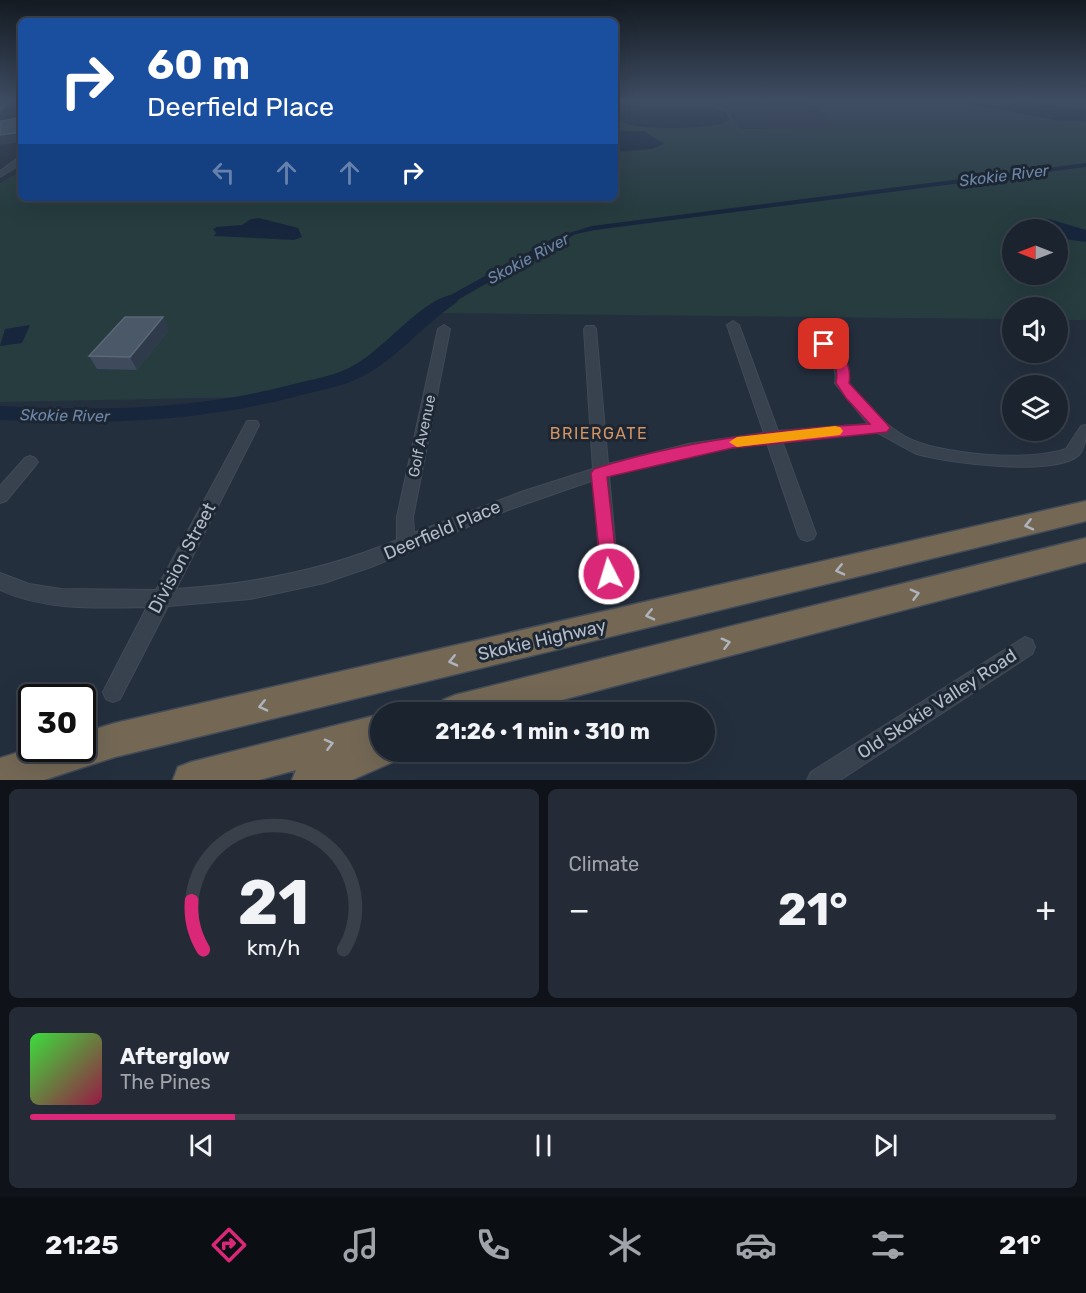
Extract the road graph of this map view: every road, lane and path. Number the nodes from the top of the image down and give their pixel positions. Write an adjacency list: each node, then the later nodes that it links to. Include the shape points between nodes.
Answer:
1 (18, 161): 3 (street)
2 (18, 161): 4 (street)
3 (0, 171)
4 (0, 175)
5 (733, 325): 12 (street)
6 (444, 329): 18 (street, Golf Avenue, via 405,517)
7 (590, 329): 14 (street)
8 (824, 344): 10 (street, via 839,357 845,371 843,383 851,395)
9 (252, 425): 22 (street, Division Street)
10 (882, 428): 11 (street, via 917,449 999,460 1038,460 1069,454); 12 (street, Deerfield Place)
11 (1086, 430)
12 (772, 437): 14 (street, Deerfield Place, via 669,455); 17 (street)
13 (30, 462): 15 (street)
14 (599, 473): 18 (street, Deerfield Place, via 506,503); 20 (street)
15 (0, 497)
16 (1086, 511): 29 (highway, Skokie Highway, one-way to 29)
17 (807, 534)
18 (406, 543): 22 (street, Deerfield Place, via 353,566 270,589)
19 (1086, 550): 24 (highway, one-way to 19)
20 (609, 574)
21 (0, 581): 22 (street, Deerfield Place, via 26,592 57,597)
22 (161, 599): 25 (street, Division Street)
23 (1025, 648): 36 (street, Old Skokie Valley Road)
24 (609, 674): 26 (highway); 27 (highway)
25 (113, 692)
26 (496, 702)
27 (524, 702)
28 (370, 734): 34 (highway, one-way to 28)
29 (99, 744): 33 (highway, Skokie Highway)
30 (370, 755): 35 (highway)
31 (18, 761): 32 (highway)
32 (0, 765)
33 (0, 776)
34 (191, 780)
35 (310, 780)
36 (819, 780)

